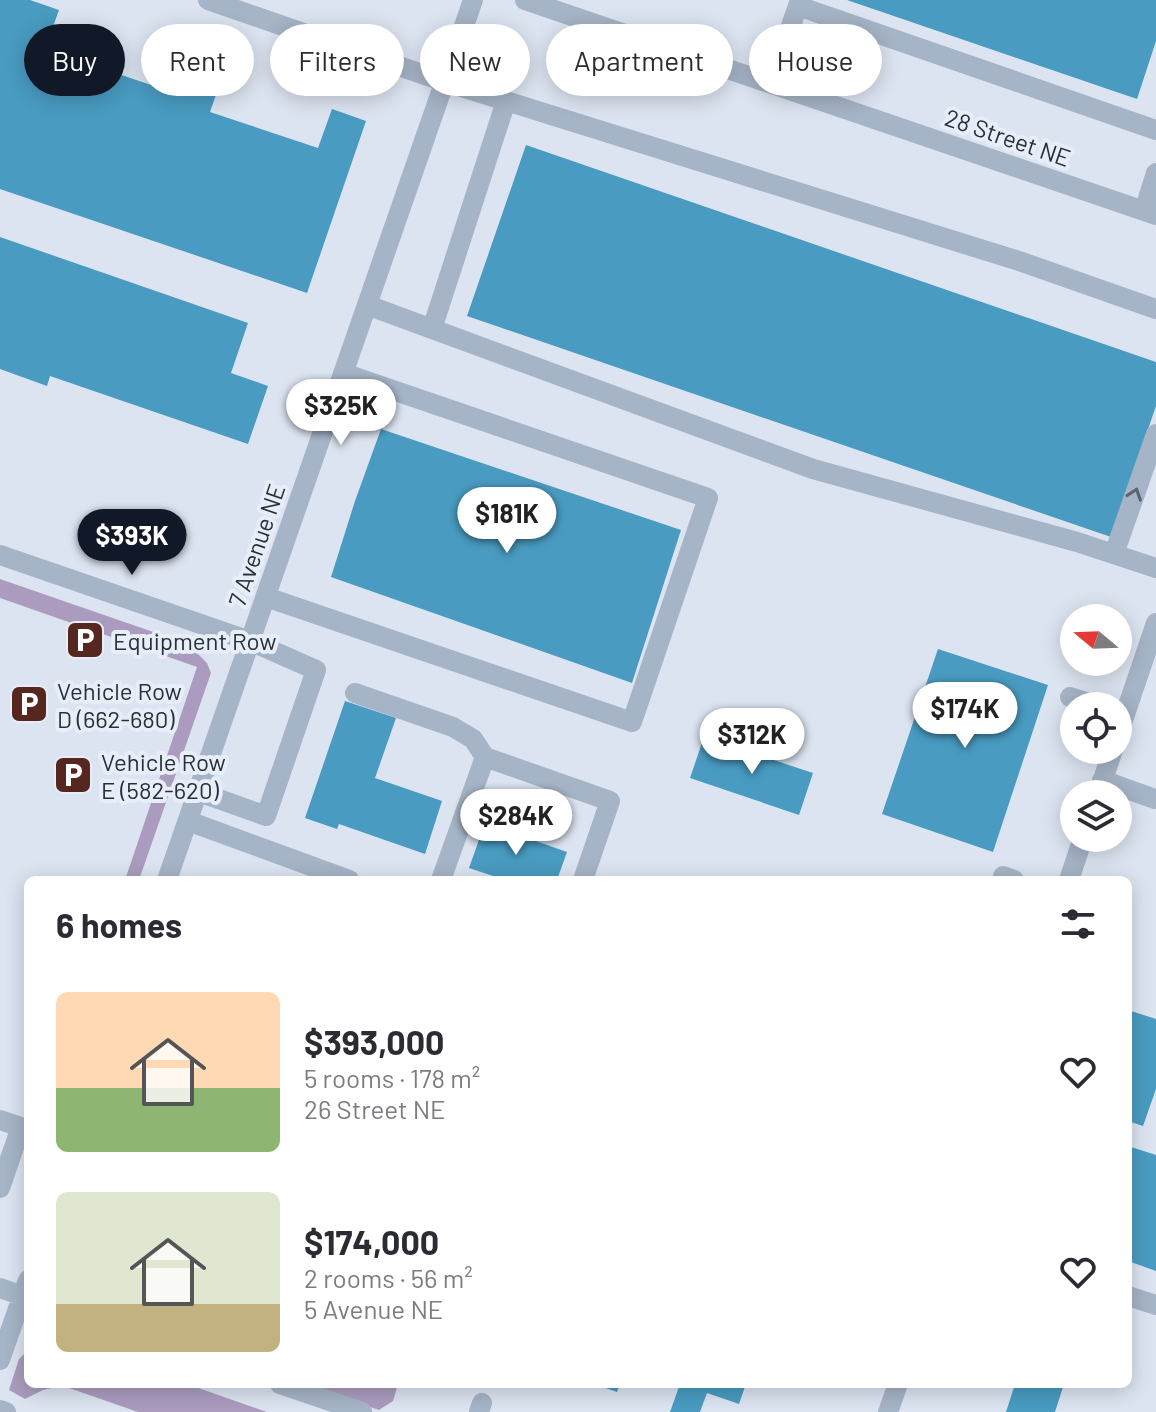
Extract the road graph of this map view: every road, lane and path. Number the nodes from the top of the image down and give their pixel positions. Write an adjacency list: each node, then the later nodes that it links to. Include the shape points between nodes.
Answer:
1 (208, 0): 7 (street)
2 (473, 0): 5 (street, 7 Avenue NE)
3 (530, 1): 8 (street, 28 Street NE)
4 (799, 3): 6 (street); 13 (street)
5 (465, 24)
6 (792, 24)
7 (420, 73)
8 (749, 76)
9 (440, 96): 16 (street, 7 Avenue NE)
10 (490, 96): 12 (street)
11 (809, 96): 15 (street, 28 Street NE)
12 (506, 101): 17 (street); 18 (street)
13 (1156, 130)
14 (1156, 173): 15 (street)
15 (1150, 213)
16 (367, 305): 18 (street); 19 (street, 7 Avenue NE)
17 (1156, 309)
18 (432, 329): 21 (street, via 813,469)
19 (343, 373): 24 (street, 7 Avenue NE); 24 (street, via 708,498 632,722)
20 (1156, 434): 21 (street, one-way to 20)
21 (1114, 554): 23 (street)
22 (0, 555): 26 (street)
23 (1156, 568)
24 (266, 597): 26 (street, 7 Avenue NE)
25 (1156, 623): 27 (street)
26 (250, 641): 30 (street, 7 Avenue NE); 30 (street, via 316,670 266,816)
27 (1130, 692)
28 (355, 693): 29 (street, via 453,727 473,739)
29 (485, 757): 37 (street); 38 (street, via 610,801)
30 (199, 792): 33 (street, 7 Avenue NE)
31 (1132, 794): 32 (street)
32 (1155, 799)
33 (188, 821): 35 (street, 7 Avenue NE); 36 (street)
34 (1078, 852): 39 (street)
35 (168, 876)
36 (338, 876)
37 (442, 876)
38 (584, 876)
39 (1070, 876)
40 (0, 1120): 41 (street, via 21,1127)
41 (0, 1188)
42 (0, 1288): 43 (street)
43 (24, 1291)
44 (24, 1296): 47 (street)
45 (1132, 1297): 46 (street)
46 (1156, 1305)
47 (0, 1360)
48 (285, 1388): 50 (street)
49 (897, 1388): 52 (street)
50 (302, 1402): 51 (street)
51 (362, 1412)
52 (888, 1412)

